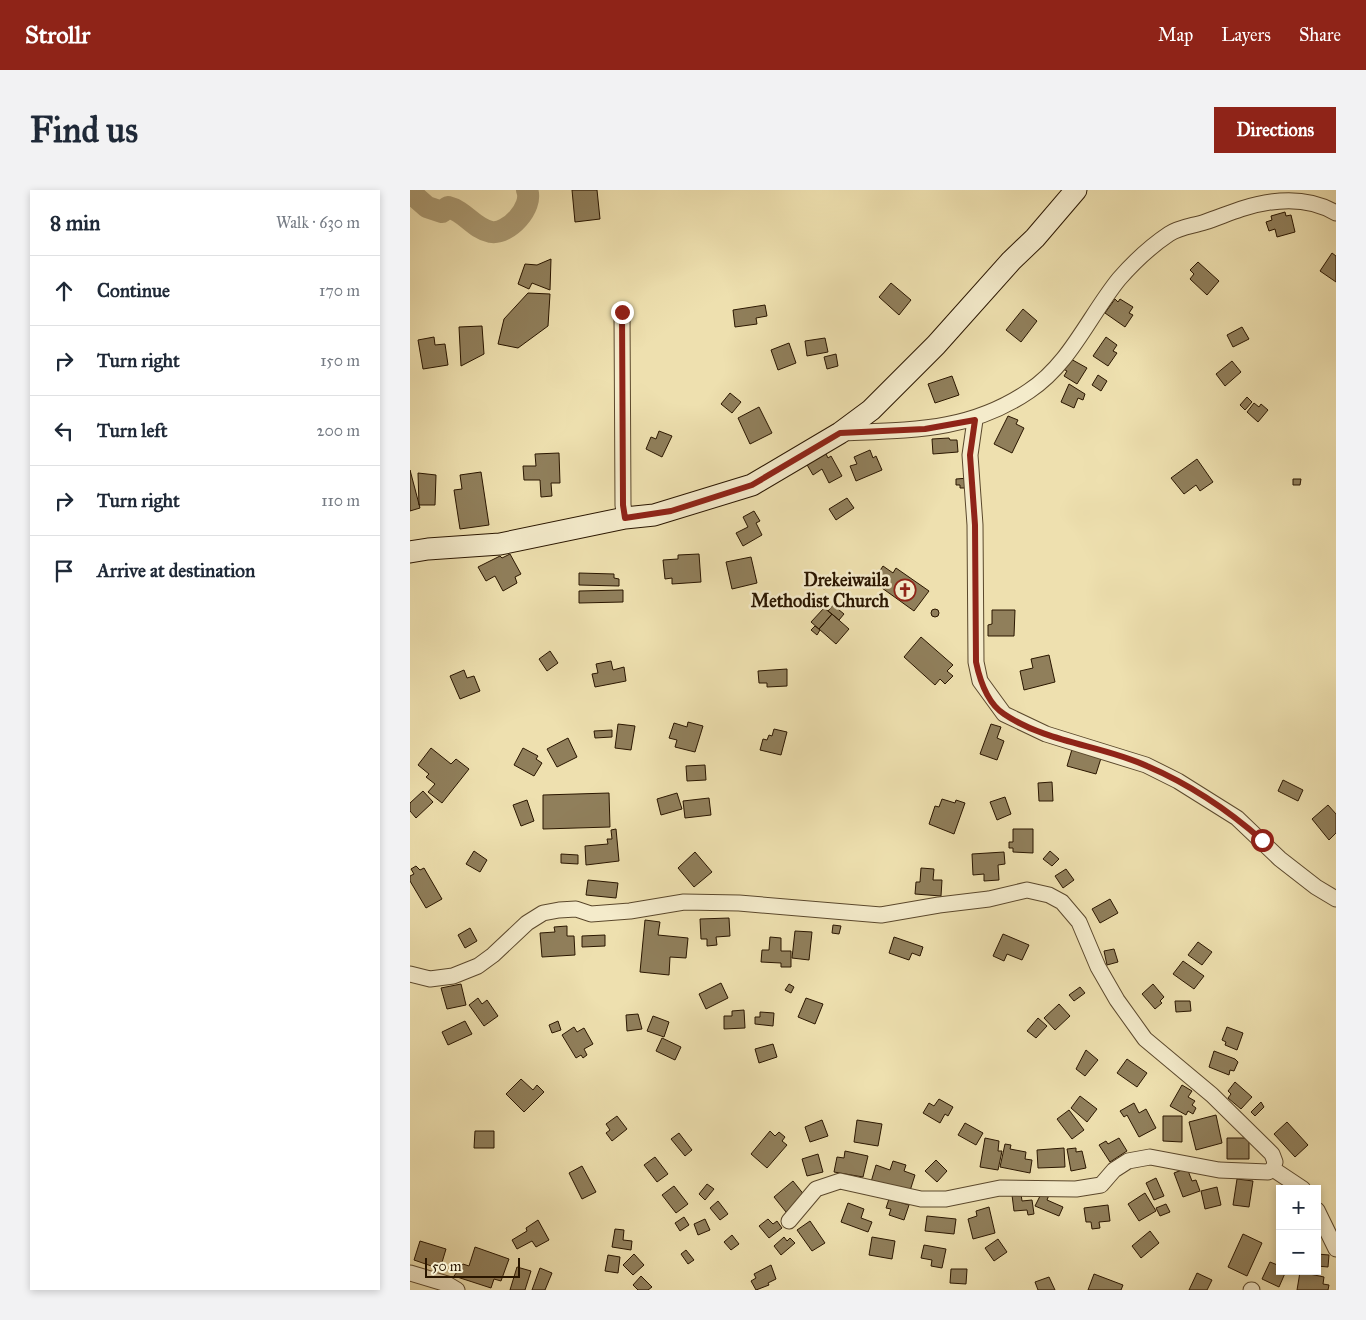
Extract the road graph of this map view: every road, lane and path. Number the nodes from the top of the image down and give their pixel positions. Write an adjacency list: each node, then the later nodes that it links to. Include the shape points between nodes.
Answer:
1 (1076, 190): 5 (street, via 936,345 871,410)
2 (1336, 213): 4 (street, via 1292,200 1266,201 1170,233 1119,279 1076,342 1031,390)
3 (622, 312): 6 (street)
4 (975, 420): 5 (street, via 925,429); 8 (street, via 970,455 975,525 976,662 980,681 995,705 1004,714 1046,734 1146,765 1178,781 1237,818 1280,860)
5 (840, 433): 6 (street, via 752,485 671,511)
6 (625, 518): 7 (street, via 500,544)
7 (410, 552)
8 (1336, 899)
9 (410, 974): 10 (street, via 430,979 453,976 478,966 527,923 543,913 559,910 576,908 591,914 684,902 739,903 881,915 1027,890 1062,902 1079,922 1098,967 1145,1039 1212,1095 1272,1154)
10 (1273, 1169): 11 (street); 13 (street, via 1268,1172 1219,1170 1150,1157 1128,1161 1114,1170 1101,1185 1076,1189 1000,1188 946,1199 901,1196 840,1181 816,1189)
11 (1297, 1185)
12 (1321, 1218): 14 (street)
13 (789, 1221)
14 (1336, 1248)
15 (410, 1273): 16 (street)
16 (457, 1290)

